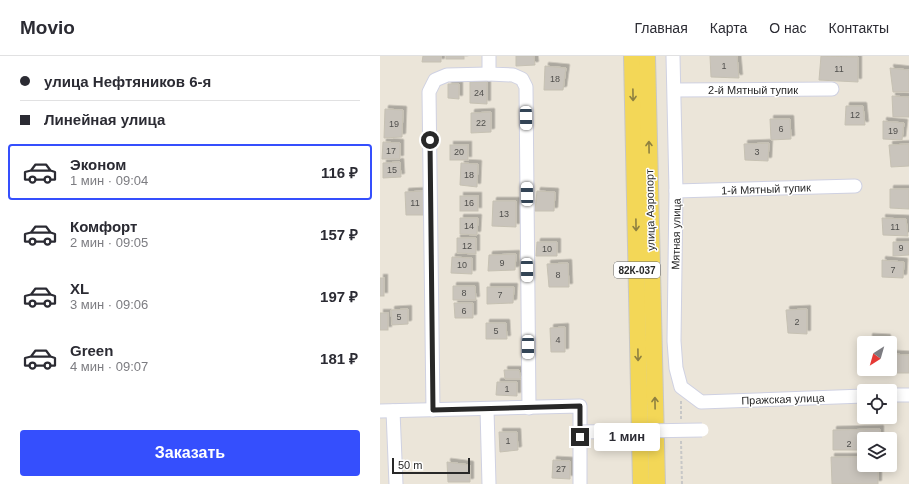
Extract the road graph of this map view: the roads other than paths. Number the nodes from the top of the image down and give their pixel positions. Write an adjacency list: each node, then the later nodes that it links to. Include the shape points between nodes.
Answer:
1 (489, 56): 5 (street)
2 (632, 56): 24 (main road, улица Аэропорт / 82К-037, one-way to 24)
3 (647, 56): 25 (main road, улица Аэропорт, one-way to 3)
4 (673, 56): 6 (street, Мятная улица)
5 (489, 74): 14 (street, via 513,75 522,79 526,87); 16 (street, via 447,75 435,80 429,92)
6 (675, 90): 7 (street, 2-й Мятный тупик); 9 (street, Мятная улица)
7 (832, 90)
8 (855, 186): 9 (street, 1-й Мятный тупик)
9 (676, 192): 13 (street, Мятная улица, via 676,368 681,386)
10 (897, 395): 11 (street)
11 (909, 395)
12 (857, 396): 13 (street, Пражская улица)
13 (701, 402)
14 (529, 408): 15 (street); 23 (street, via 580,406)
15 (487, 409): 16 (street); 22 (street)
16 (433, 410): 18 (street)
17 (380, 411): 18 (street)
18 (393, 411): 21 (street)
19 (702, 430): 20 (street, bridge)
20 (581, 432)
21 (396, 484)
22 (489, 484)
23 (580, 484)
24 (641, 484)
25 (657, 484)

